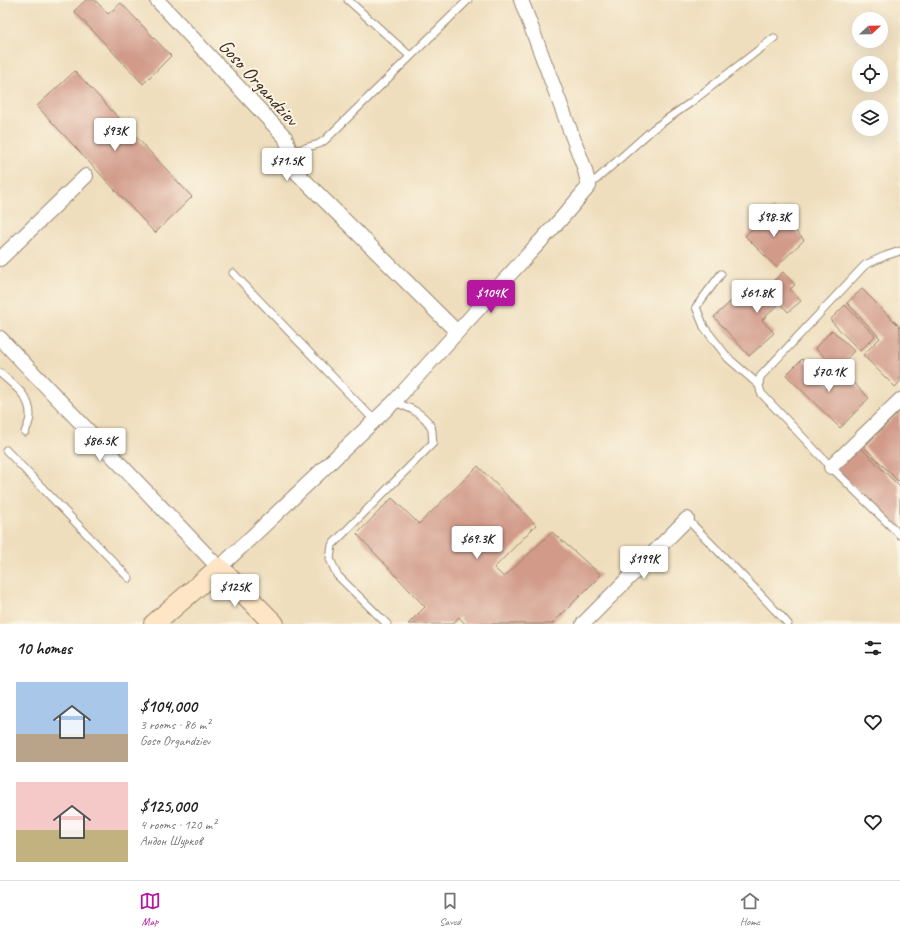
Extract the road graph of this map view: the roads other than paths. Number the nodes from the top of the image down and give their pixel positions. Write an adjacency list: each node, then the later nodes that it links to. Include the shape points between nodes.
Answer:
1 (348, 0): 6 (lane)
2 (468, 0): 6 (lane)
3 (521, 0): 9 (street)
4 (162, 2): 7 (street, Goso Organdziev, via 285,137)
5 (774, 38): 9 (lane, via 690,103 653,128)
6 (410, 56): 7 (lane, via 325,140)
7 (290, 152): 14 (street, Goso Organdziev, via 294,171)
8 (86, 176): 11 (street)
9 (589, 186): 14 (street)
10 (900, 251): 17 (lane, via 865,265 760,377)
11 (0, 259)
12 (233, 273): 20 (lane)
13 (721, 274): 17 (lane, via 696,307 704,327 728,358)
14 (457, 332): 19 (street)
15 (0, 338): 26 (street)
16 (0, 373): 21 (lane, via 24,396 29,406 30,418)
17 (759, 385): 23 (lane, via 761,394)
18 (900, 400): 23 (street)
19 (394, 402): 20 (street); 30 (lane, via 412,409 424,418 431,428 433,443 332,545 330,560 337,574)
20 (374, 420): 26 (street)
21 (25, 432)
22 (6, 450): 27 (lane)
23 (831, 467): 25 (lane)
24 (687, 519): 31 (street); 32 (lane)
25 (900, 535)
26 (219, 568): 28 (main road); 29 (main road)
27 (129, 578)
28 (154, 624)
29 (274, 624)
30 (387, 624)
31 (583, 624)
32 (788, 624)

